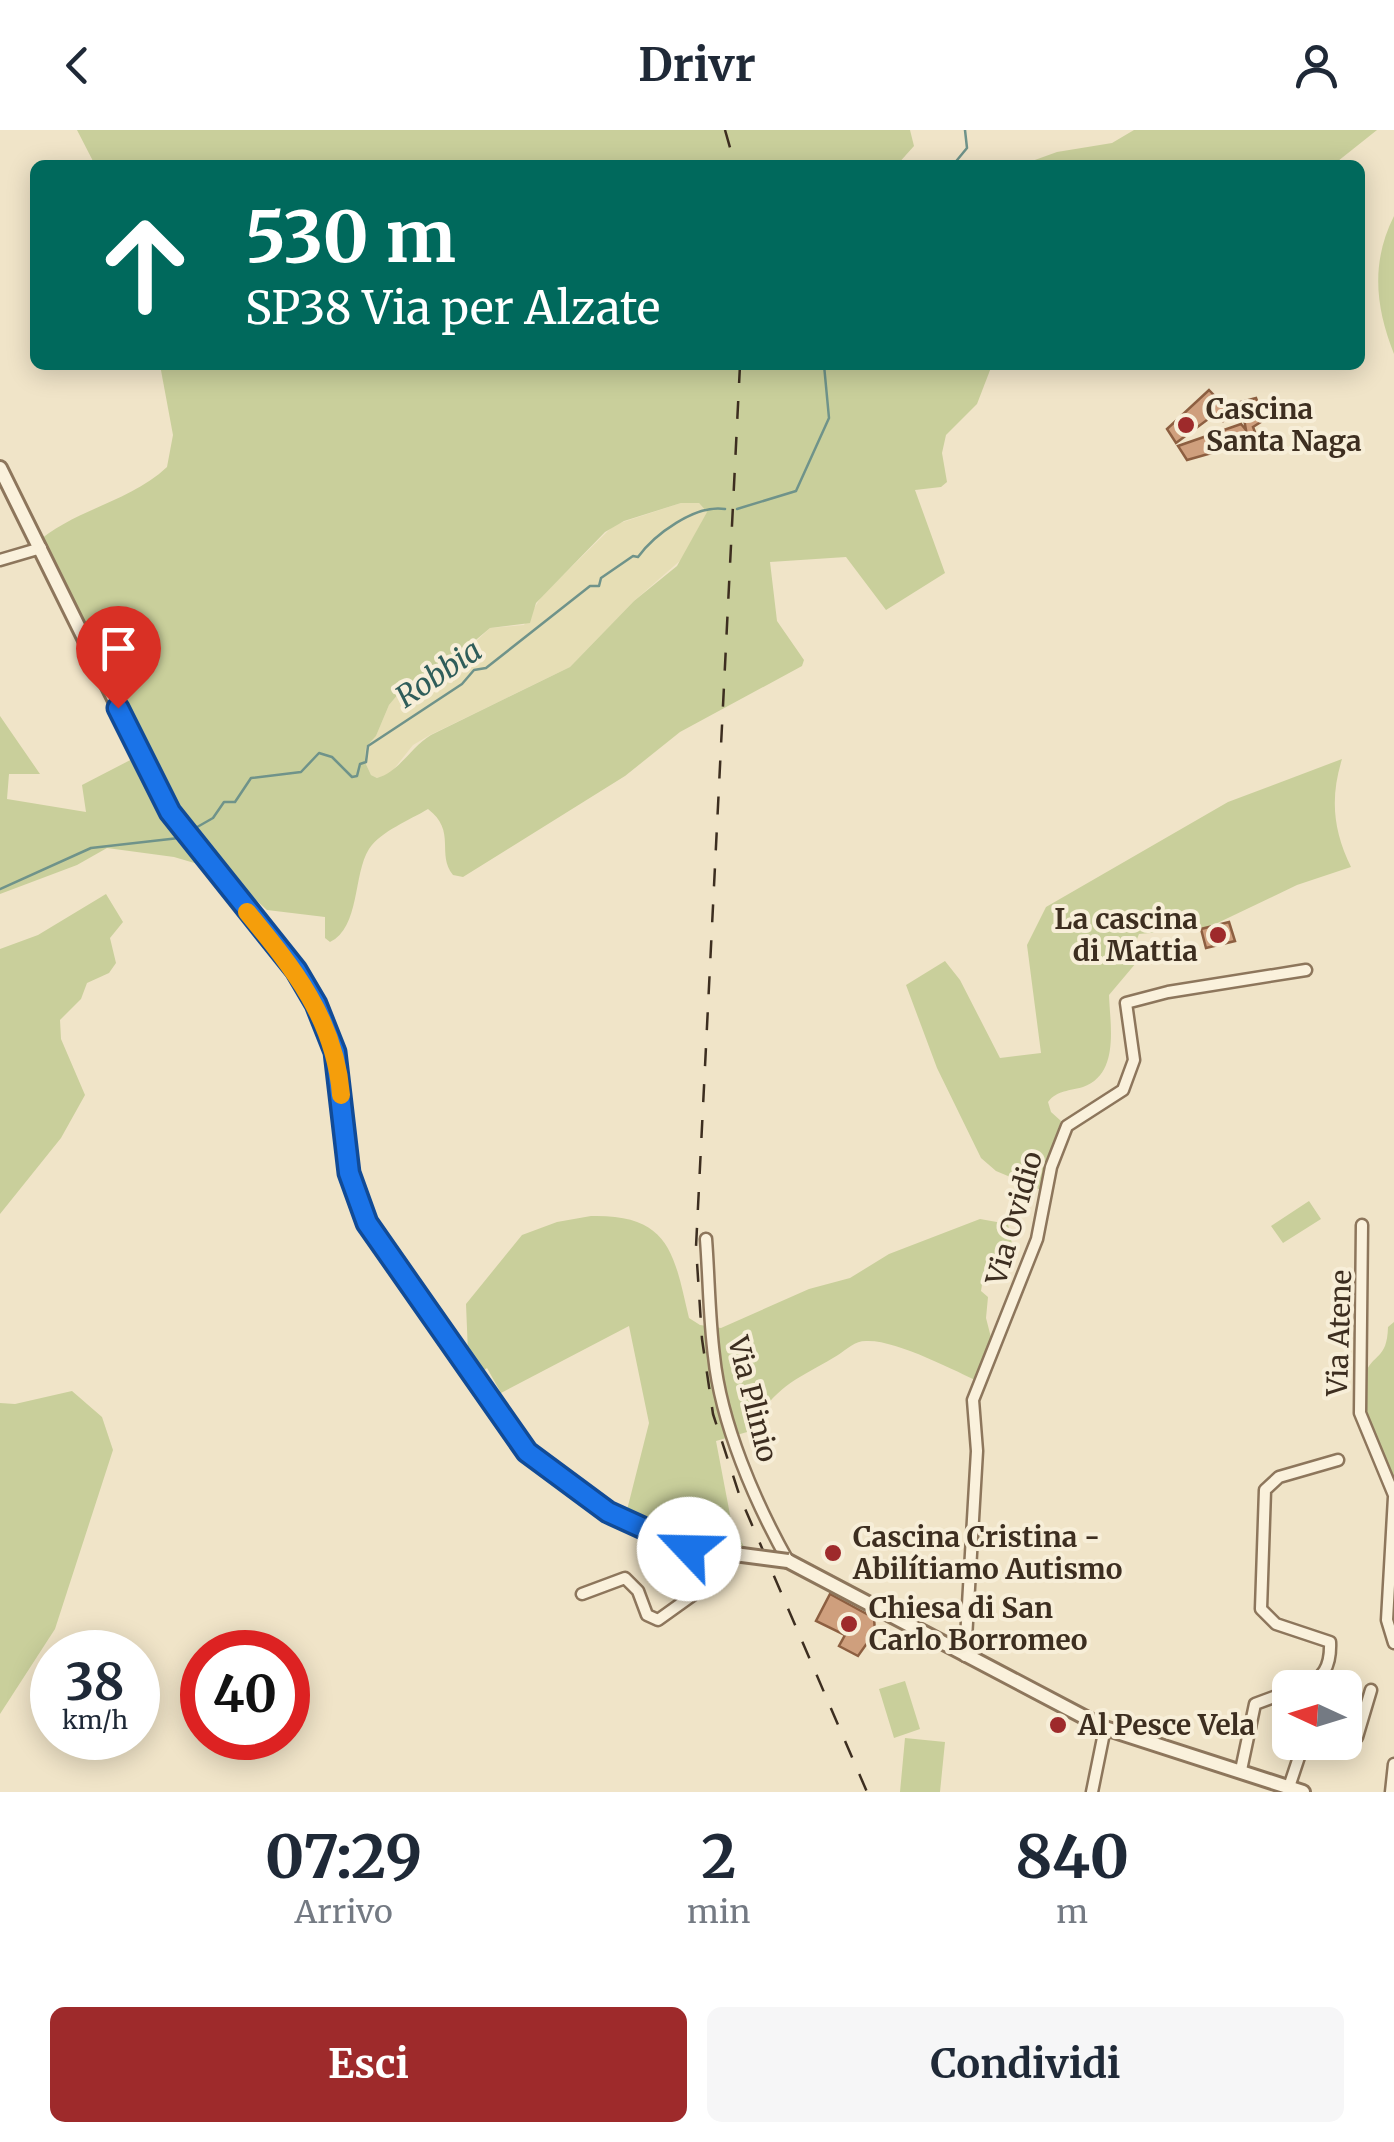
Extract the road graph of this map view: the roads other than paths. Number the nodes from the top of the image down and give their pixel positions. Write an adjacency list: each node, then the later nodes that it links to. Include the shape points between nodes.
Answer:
1 (0, 468): 2 (street)
2 (41, 548): 3 (street); 9 (street, via 170,812 296,970 328,1030 360,1208 527,1452 608,1512)
3 (0, 560)
4 (1306, 970): 13 (street, Via Ovidio, via 1126,1003 1134,1060 1124,1090 1066,1126 1037,1240 973,1400)
5 (1362, 1225): 8 (street, Via Atene, via 1360,1413)
6 (706, 1238): 10 (street, Via Plinio, via 714,1360 736,1444)
7 (1338, 1460): 14 (street, via 1279,1477 1265,1490 1260,1550 1260,1610 1276,1624 1330,1642)
8 (1394, 1496): 12 (street, Via Atene, via 1387,1620)
9 (706, 1551): 10 (street, bridge); 11 (street, via 718,1577 658,1620 646,1615 625,1578)
10 (788, 1561): 13 (street)
11 (582, 1594)
12 (1394, 1643)
13 (966, 1656): 18 (street)
14 (1327, 1670)
15 (1371, 1690): 17 (street)
16 (1272, 1697): 21 (street, via 1255,1704)
17 (1362, 1720)
18 (1105, 1728): 21 (street); 23 (street)
19 (1301, 1760): 22 (street)
20 (1394, 1764): 24 (street)
21 (1241, 1770): 22 (street)
22 (1296, 1789)
23 (1092, 1792)
24 (1390, 1792)

